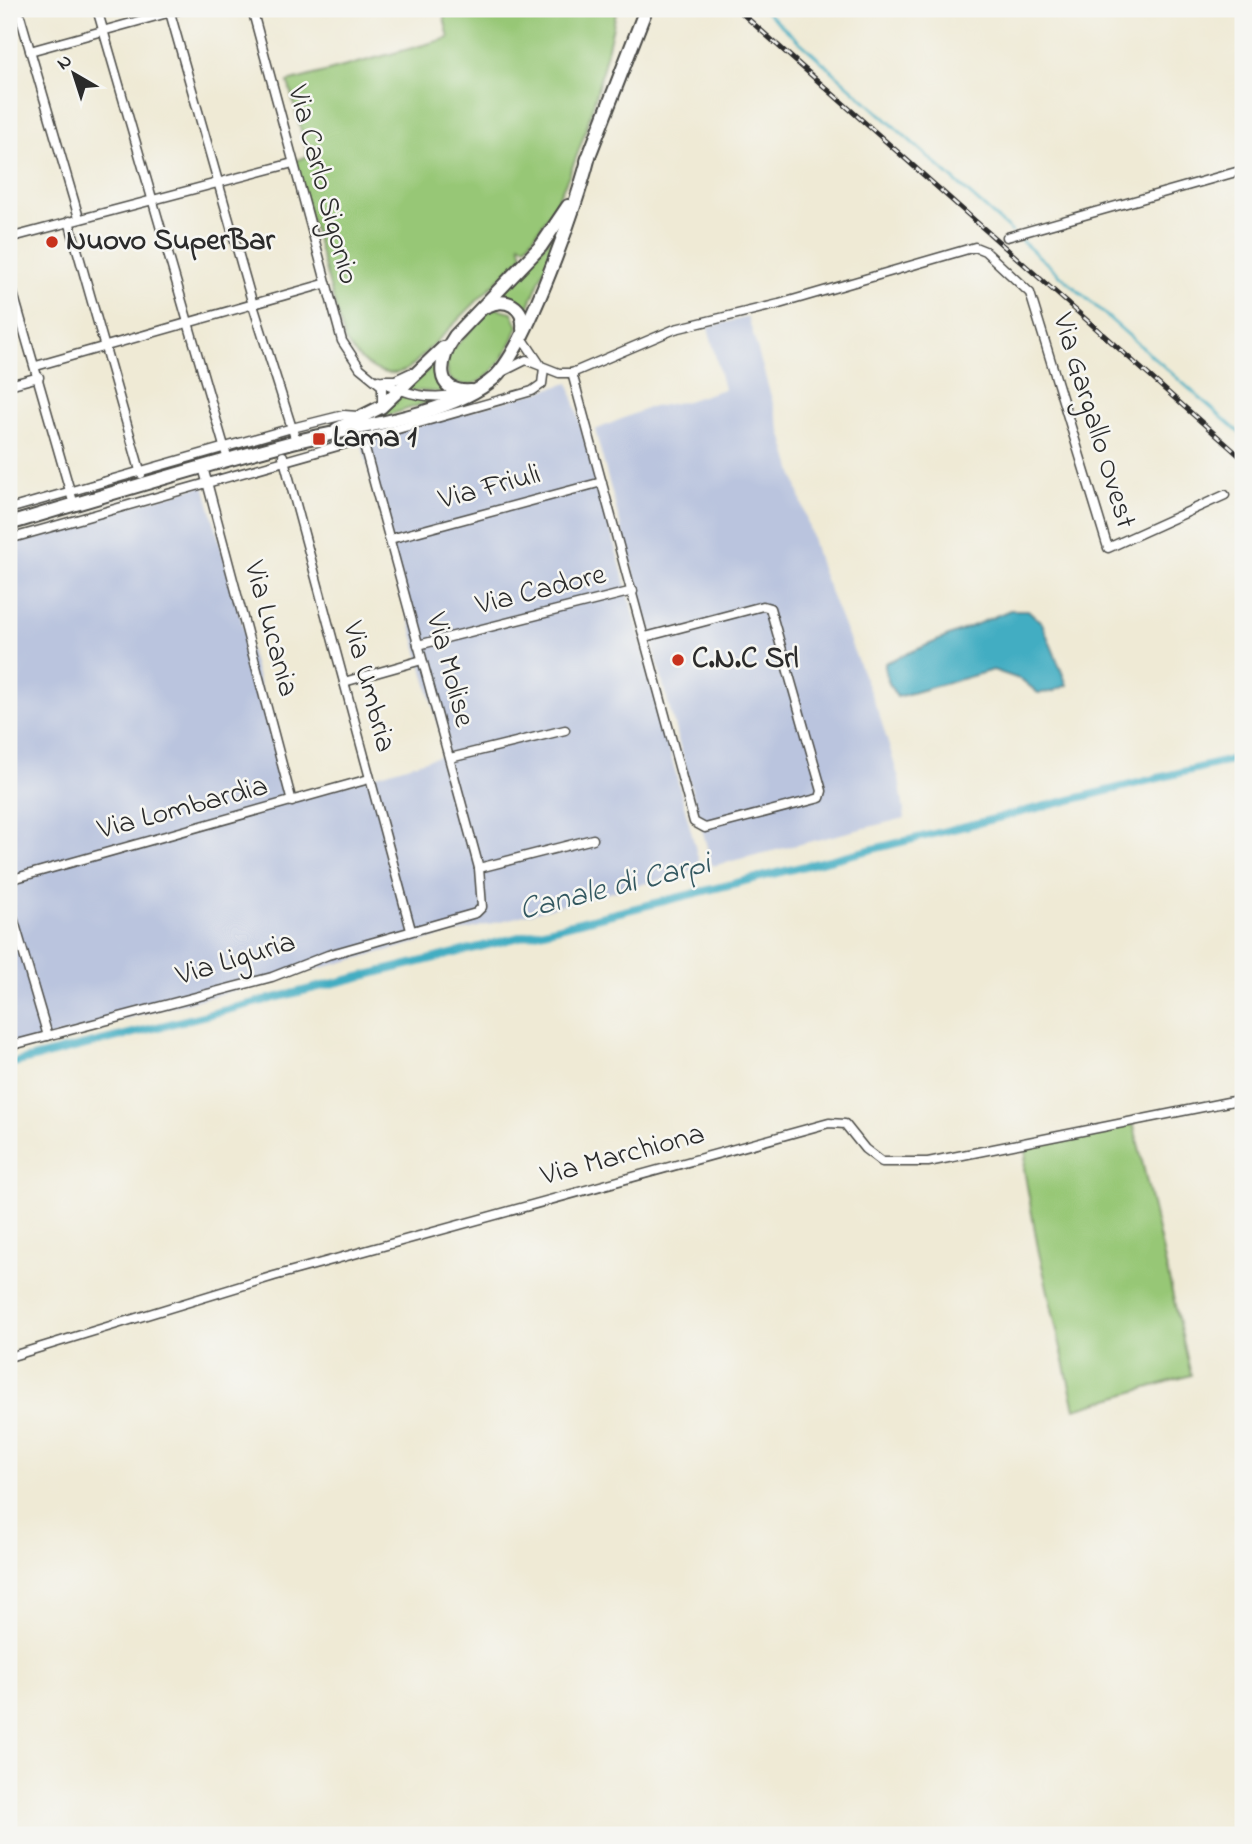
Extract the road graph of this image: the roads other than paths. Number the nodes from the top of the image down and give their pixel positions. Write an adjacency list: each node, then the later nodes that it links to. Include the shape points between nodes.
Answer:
1 (18, 9): 8 (street)
2 (97, 9): 7 (street)
3 (182, 9): 6 (street)
4 (251, 9): 10 (street, Via Carlo Sigonio)
5 (646, 9): 9 (main road)
6 (170, 10): 7 (street); 12 (street)
7 (103, 31): 8 (street); 13 (street)
8 (30, 51): 14 (street)
9 (589, 156): 22 (main road, via 556,226); 24 (main road, via 567,226)
10 (293, 163): 12 (street); 20 (street, Via Carlo Sigonio)
11 (1243, 170): 17 (street)
12 (218, 181): 13 (street); 21 (street)
13 (152, 198): 14 (street); 23 (street)
14 (79, 218): 16 (street)
15 (9, 221): 18 (street)
16 (69, 221): 18 (street); 26 (street)
17 (1007, 237)
18 (11, 238)
19 (9, 279): 27 (street)
20 (324, 284): 21 (street); 30 (street, Via Carlo Sigonio, via 342,341)
21 (253, 305): 23 (street); 38 (street)
22 (481, 310): 24 (main road, via 497,302 512,305 523,318); 25 (main road)
23 (188, 323): 26 (street); 42 (street)
24 (522, 334): 28 (street); 32 (main road, via 510,359)
25 (452, 339): 30 (street, via 401,379); 34 (main road); 35 (main road, via 442,359 443,374 458,390)
26 (104, 346): 27 (street); 46 (street)
27 (36, 366): 31 (street)
28 (542, 367): 29 (street); 32 (street, via 522,361); 40 (street, via 542,384 532,391)
29 (572, 373): 48 (street); 50 (street, Via Gargallo Ovest, via 675,329 975,247 1030,293 1108,548)
30 (370, 375): 34 (street); 36 (street, via 383,388)
31 (38, 377): 33 (street); 49 (street)
32 (494, 377): 35 (main road)
33 (9, 385)
34 (399, 391): 35 (street, via 436,398); 36 (main road)
35 (475, 391): 39 (main road, via 379,423)
36 (381, 407): 37 (main road)
37 (364, 416): 38 (street, via 344,415); 39 (main road)
38 (292, 428): 41 (street); 42 (street)
39 (330, 432): 41 (main road)
40 (362, 438): 43 (street); 55 (street, Via Molise)
41 (296, 441): 44 (main road)
42 (225, 447): 44 (street); 46 (street)
43 (284, 458): 47 (street); 60 (street, Via Umbria)
44 (228, 460): 45 (main road)
45 (203, 467): 46 (main road); 47 (street, Via Lucania)
46 (142, 478): 49 (street); 51 (main road)
47 (207, 480): 54 (street); 64 (street, Via Lucania)
48 (602, 482): 55 (street, Via Friuli); 56 (street)
49 (70, 490): 51 (street); 52 (street)
50 (1225, 495)
51 (74, 505): 53 (main road)
52 (9, 509)
53 (9, 524)
54 (9, 539)
55 (390, 539): 58 (street, Via Molise)
56 (633, 591): 57 (street); 58 (street, Via Cadore)
57 (645, 637): 57 (street, via 698,827 820,798 770,608 763,606)
58 (418, 645): 59 (street, Via Molise)
59 (422, 660): 60 (street); 62 (street, Via Molise)
60 (344, 682): 63 (street, Via Umbria)
61 (565, 730): 62 (street)
62 (450, 758): 66 (street, Via Molise)
63 (369, 779): 64 (street, Via Lombardia); 70 (street, Via Umbria)
64 (292, 803): 67 (street, Via Lombardia)
65 (593, 839): 66 (street)
66 (479, 867): 69 (street, Via Molise, via 483,898)
67 (9, 880)
68 (9, 904): 71 (street)
69 (476, 913): 70 (street, Via Liguria)
70 (411, 930): 71 (street, Via Liguria, via 272,977)
71 (48, 1036): 72 (street, Via Liguria)
72 (9, 1046)
73 (1243, 1099): 74 (street, Via Marchiona, via 928,1163 882,1162 845,1124 829,1123 274,1276)
74 (9, 1357)
75 (1243, 1834): 76 (street)
76 (1238, 1835)

